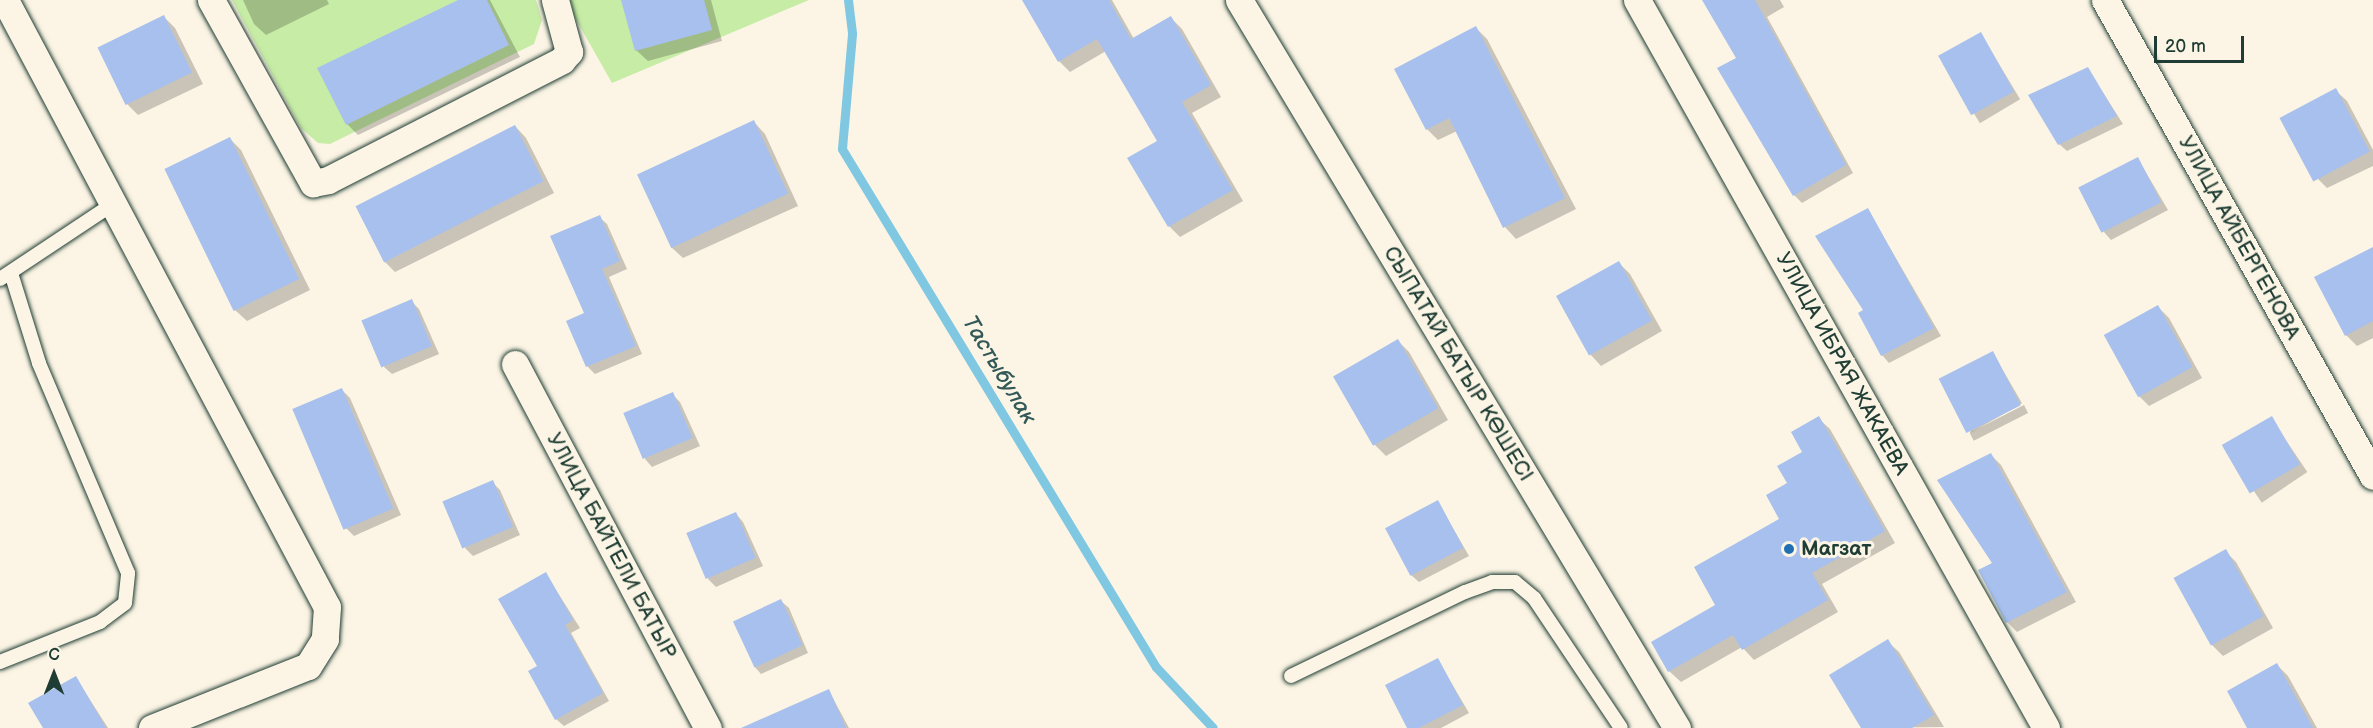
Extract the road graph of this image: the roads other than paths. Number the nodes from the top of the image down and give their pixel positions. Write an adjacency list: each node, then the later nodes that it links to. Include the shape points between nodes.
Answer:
1 (5, 0): 7 (street)
2 (211, 0): 3 (street, via 313,183 328,180 562,60 569,52)
3 (555, 0)
4 (1239, 0): 16 (street, СЫПАТАЙ БАТЫР КӨШЕСІ)
5 (1637, 0): 17 (street, УЛИЦА ИБРАЯ ЖАКАЕВА)
6 (2105, 0): 10 (street, УЛИЦА АЙБЕРГЕНОВА)
7 (113, 204): 8 (lane); 13 (street, via 327,607 325,639 308,666)
8 (6, 276): 11 (lane, via 128,573 125,603 100,622)
9 (514, 364): 14 (street, УЛИЦА БАЙТЕЛИ БАТЫР)
10 (2373, 476)
11 (0, 662)
12 (1291, 676): 15 (lane, via 1465,592 1492,582 1515,582 1534,598)
13 (152, 728)
14 (708, 728)
15 (1621, 728)
16 (1677, 728)
17 (2046, 728)

